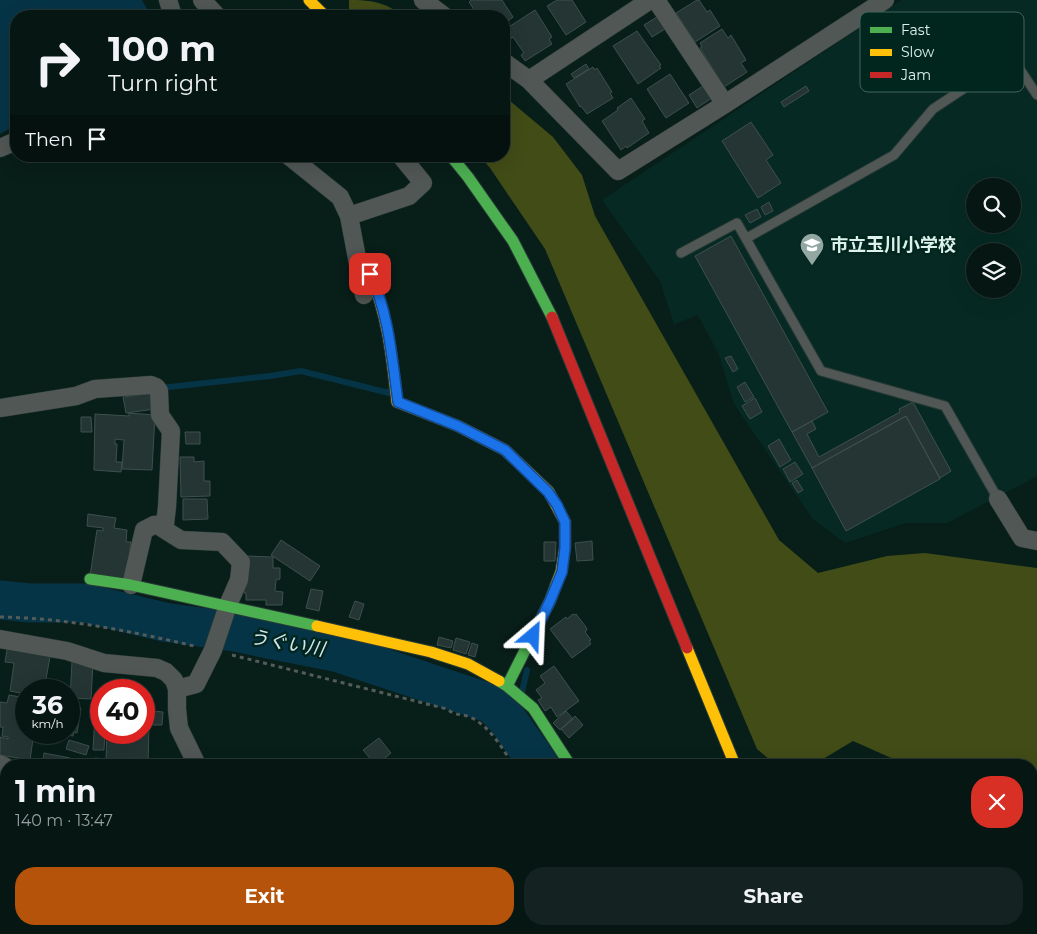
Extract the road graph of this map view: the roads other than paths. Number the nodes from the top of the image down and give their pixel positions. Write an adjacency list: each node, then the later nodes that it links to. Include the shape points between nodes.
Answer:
1 (202, 0): 6 (street)
2 (310, 0): 7 (street)
3 (650, 0): 12 (street)
4 (656, 0): 15 (street)
5 (885, 0): 8 (street)
6 (211, 10)
7 (319, 10)
8 (867, 12)
9 (860, 16): 15 (street)
10 (510, 66): 12 (street)
11 (1024, 76): 14 (lane)
12 (529, 80): 15 (street, via 618,171)
13 (959, 92): 20 (lane, via 933,109 894,155)
14 (1037, 95)
15 (725, 104)
16 (296, 162): 19 (street, via 340,197)
17 (406, 162): 19 (street, via 423,184 409,196)
18 (456, 162): 36 (street, via 513,241 552,316)
19 (349, 216): 22 (street)
20 (747, 238): 21 (lane, via 737,223); 25 (lane, via 821,371 945,406)
21 (681, 253)
22 (359, 274): 23 (street); 32 (street, via 370,274 379,292 398,402 458,426 505,450 548,492 565,522 562,572)
23 (364, 295)
24 (0, 408): 26 (street, via 76,396 95,389 156,387 160,414 172,431)
25 (998, 499): 27 (street, via 1022,538)
26 (165, 524): 29 (street, via 144,530); 30 (street, via 162,528 181,540 222,542 241,562 239,580)
27 (1037, 542)
28 (90, 579): 29 (street)
29 (130, 585): 30 (street)
30 (228, 605): 32 (street, via 431,652 468,664); 33 (street, via 213,650 196,684)
31 (0, 639): 33 (street, via 67,650 104,663 157,668 170,676)
32 (507, 686): 35 (street, via 533,708)
33 (177, 689): 34 (street, via 178,728)
34 (194, 759)
35 (566, 759)
36 (733, 759)

